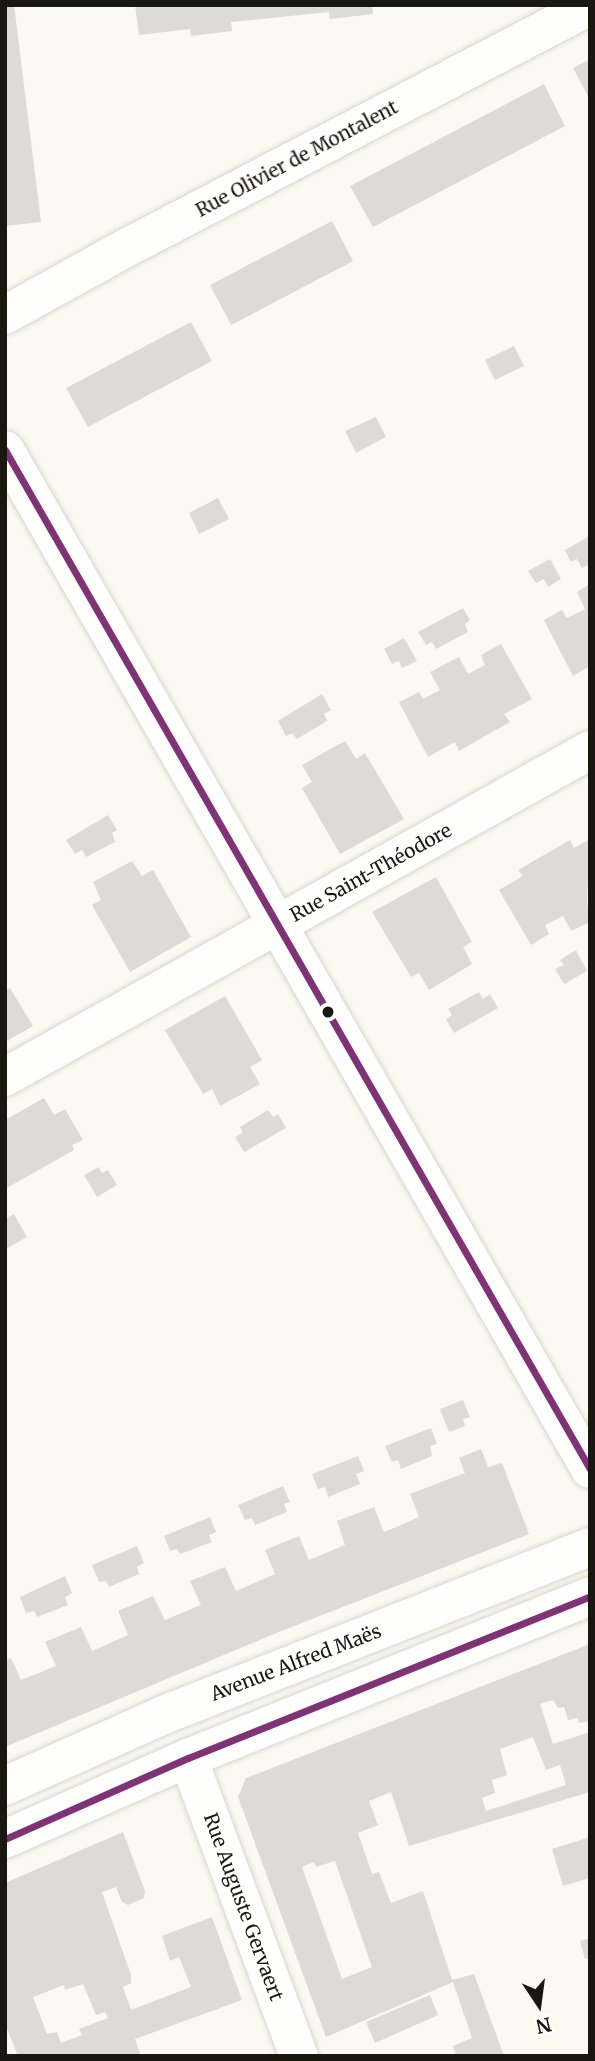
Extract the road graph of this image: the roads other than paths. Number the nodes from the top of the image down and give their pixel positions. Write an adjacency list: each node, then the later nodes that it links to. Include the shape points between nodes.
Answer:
1 (590, 6): 2 (street, Rue Olivier de Montalent)
2 (5, 315)
3 (5, 450): 5 (street)
4 (590, 750): 5 (street, Rue Saint-Théodore)
5 (279, 925): 6 (street, Rue Saint-Théodore); 7 (street)
6 (5, 1076)
7 (590, 1469)
8 (590, 1547): 11 (street, Avenue Alfred Maës, via 166,1714)
9 (590, 1596): 10 (street)
10 (188, 1758): 12 (street); 13 (street, Rue Auguste Gervaert)
11 (5, 1786)
12 (5, 1839)
13 (299, 2056)

